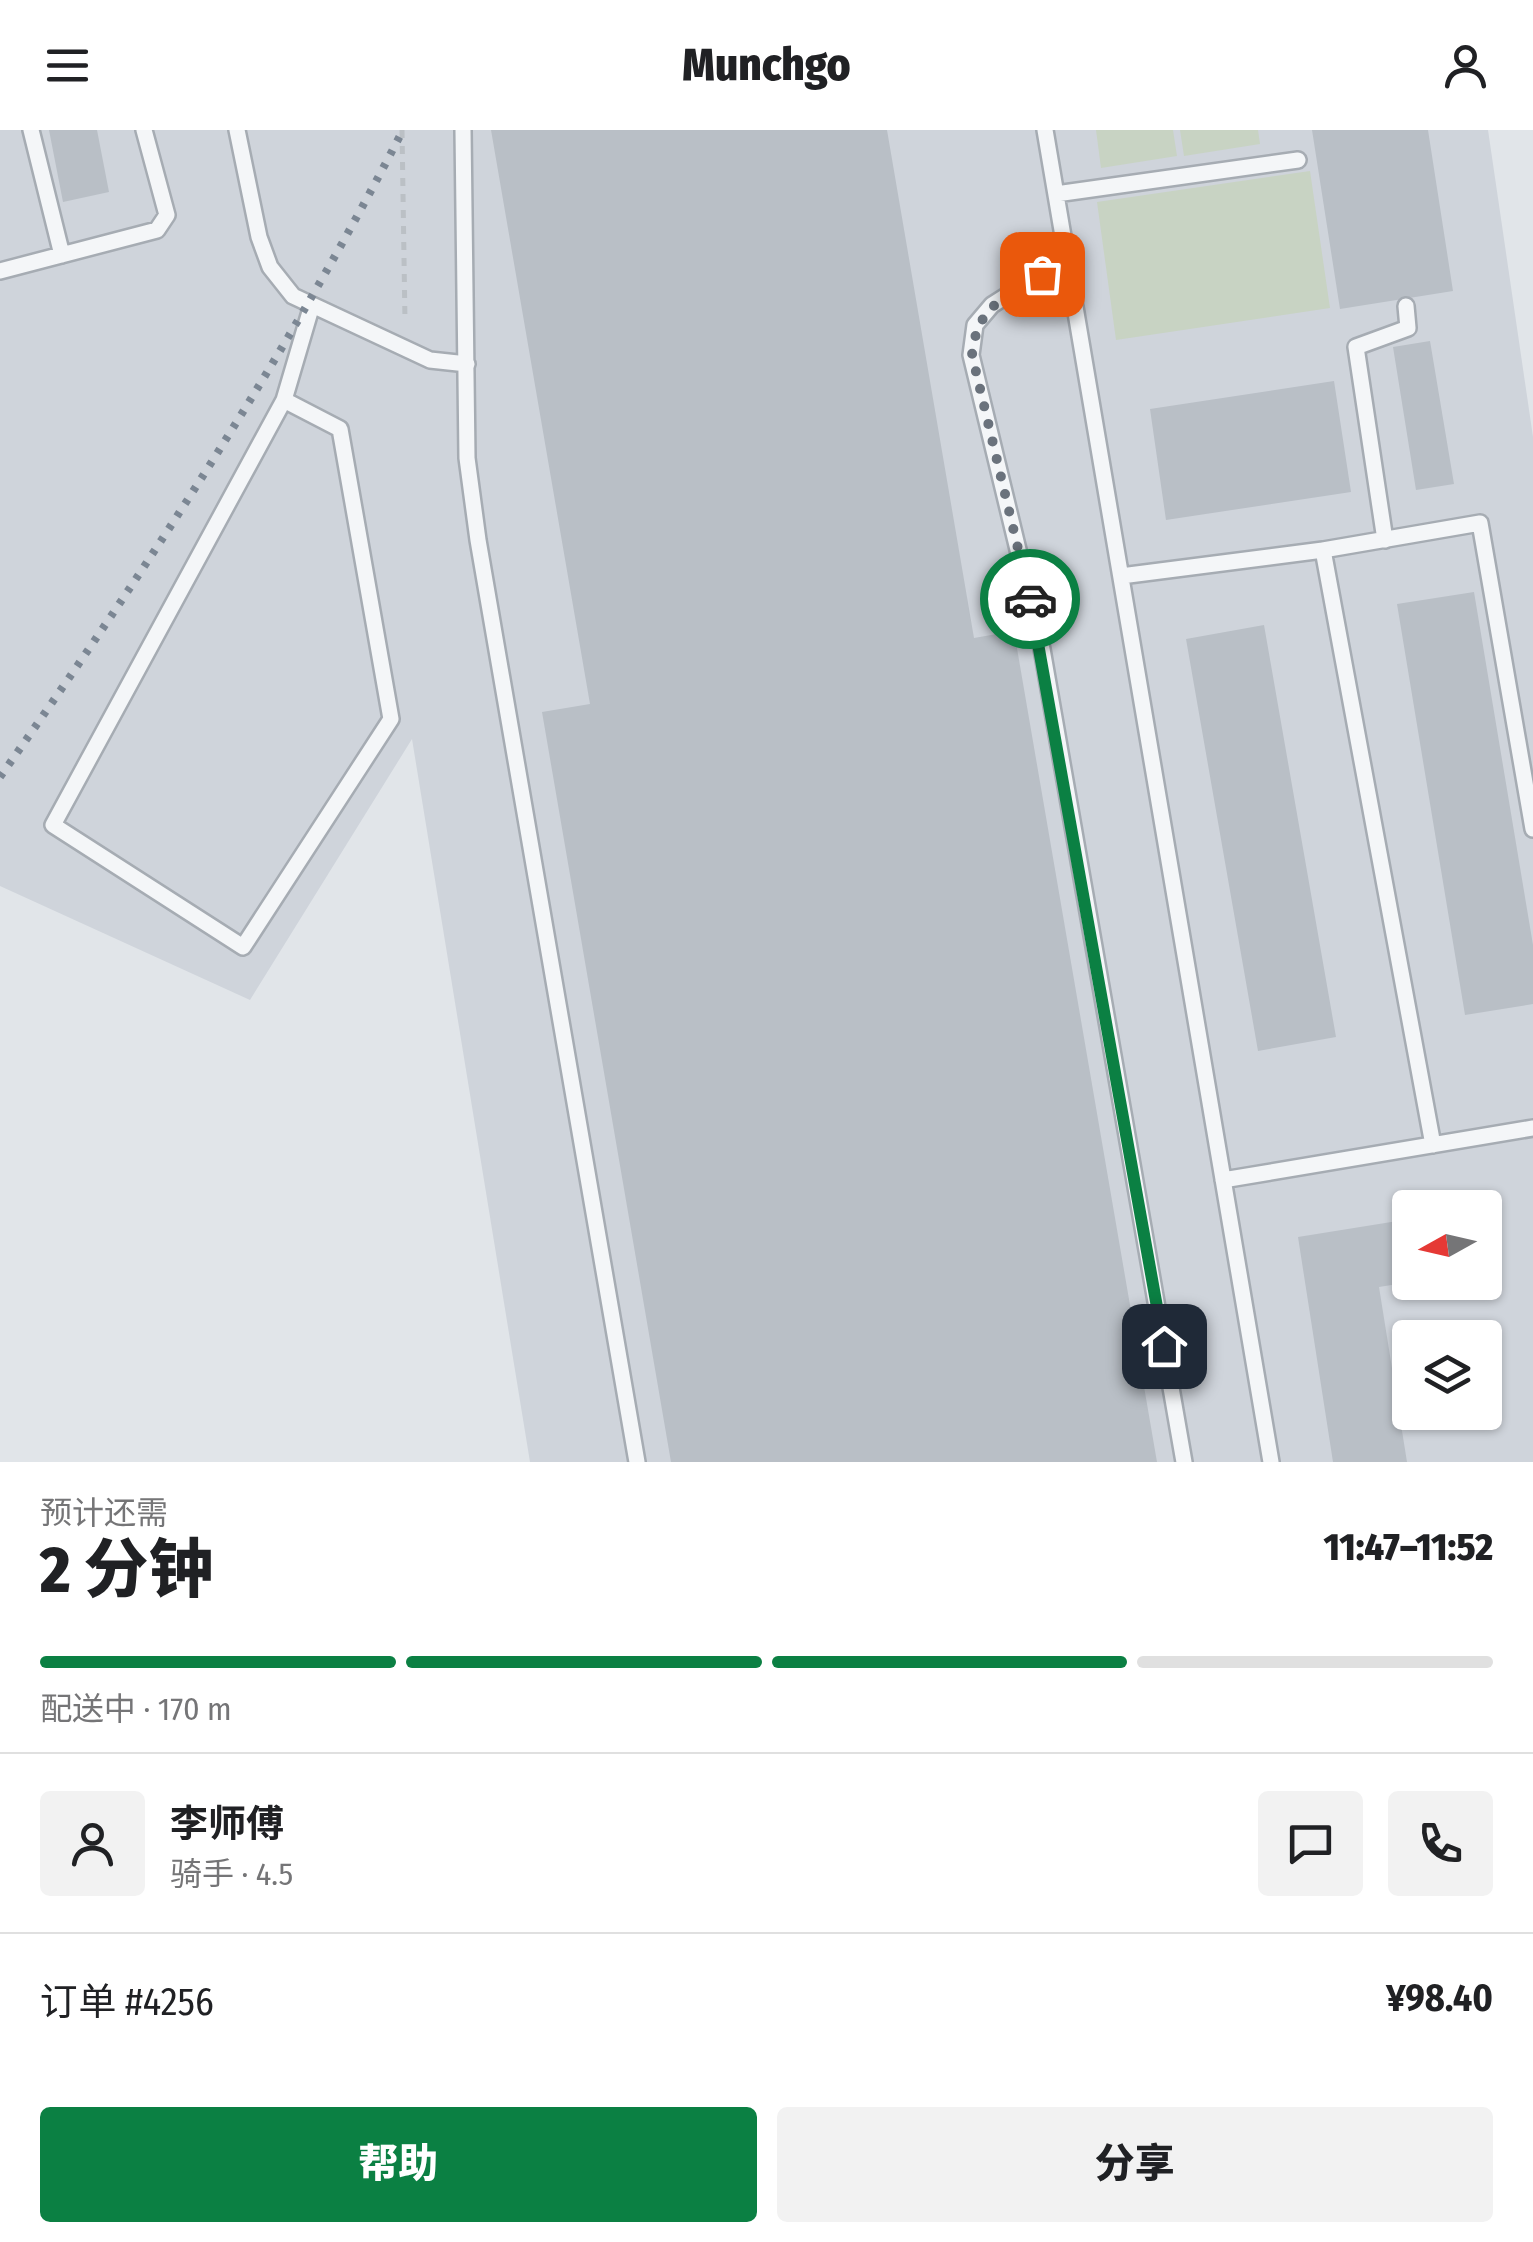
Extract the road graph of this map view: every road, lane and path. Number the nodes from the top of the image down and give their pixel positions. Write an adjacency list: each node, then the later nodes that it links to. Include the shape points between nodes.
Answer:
1 (31, 130): 9 (lane)
2 (144, 130): 9 (lane, via 167,215 157,230)
3 (237, 130): 12 (lane, via 270,267 293,296)
4 (402, 130): 14 (path)
5 (462, 130): 15 (lane)
6 (1045, 130): 8 (lane)
7 (1298, 160): 8 (lane)
8 (1056, 194): 10 (lane)
9 (62, 255): 11 (lane)
10 (1066, 258): 19 (lane); 25 (lane, via 992,306 975,325 972,355 1042,649)
11 (0, 270)
12 (312, 305): 14 (lane); 16 (lane)
13 (1406, 306): 17 (lane, via 1408,328 1356,346)
14 (405, 348): 15 (lane, via 430,360)
15 (467, 364): 24 (lane, via 467,458 478,540)
16 (284, 400): 16 (lane, via 53,825 242,947 391,719 340,428)
17 (1384, 540): 18 (lane); 20 (lane, via 1480,523)
18 (1323, 550): 19 (lane); 22 (lane)
19 (1120, 576): 23 (lane)
20 (1533, 829)
21 (1533, 1128): 22 (lane)
22 (1433, 1145): 23 (lane)
23 (1223, 1180): 26 (lane)
24 (637, 1462)
25 (1184, 1462)
26 (1271, 1462)

